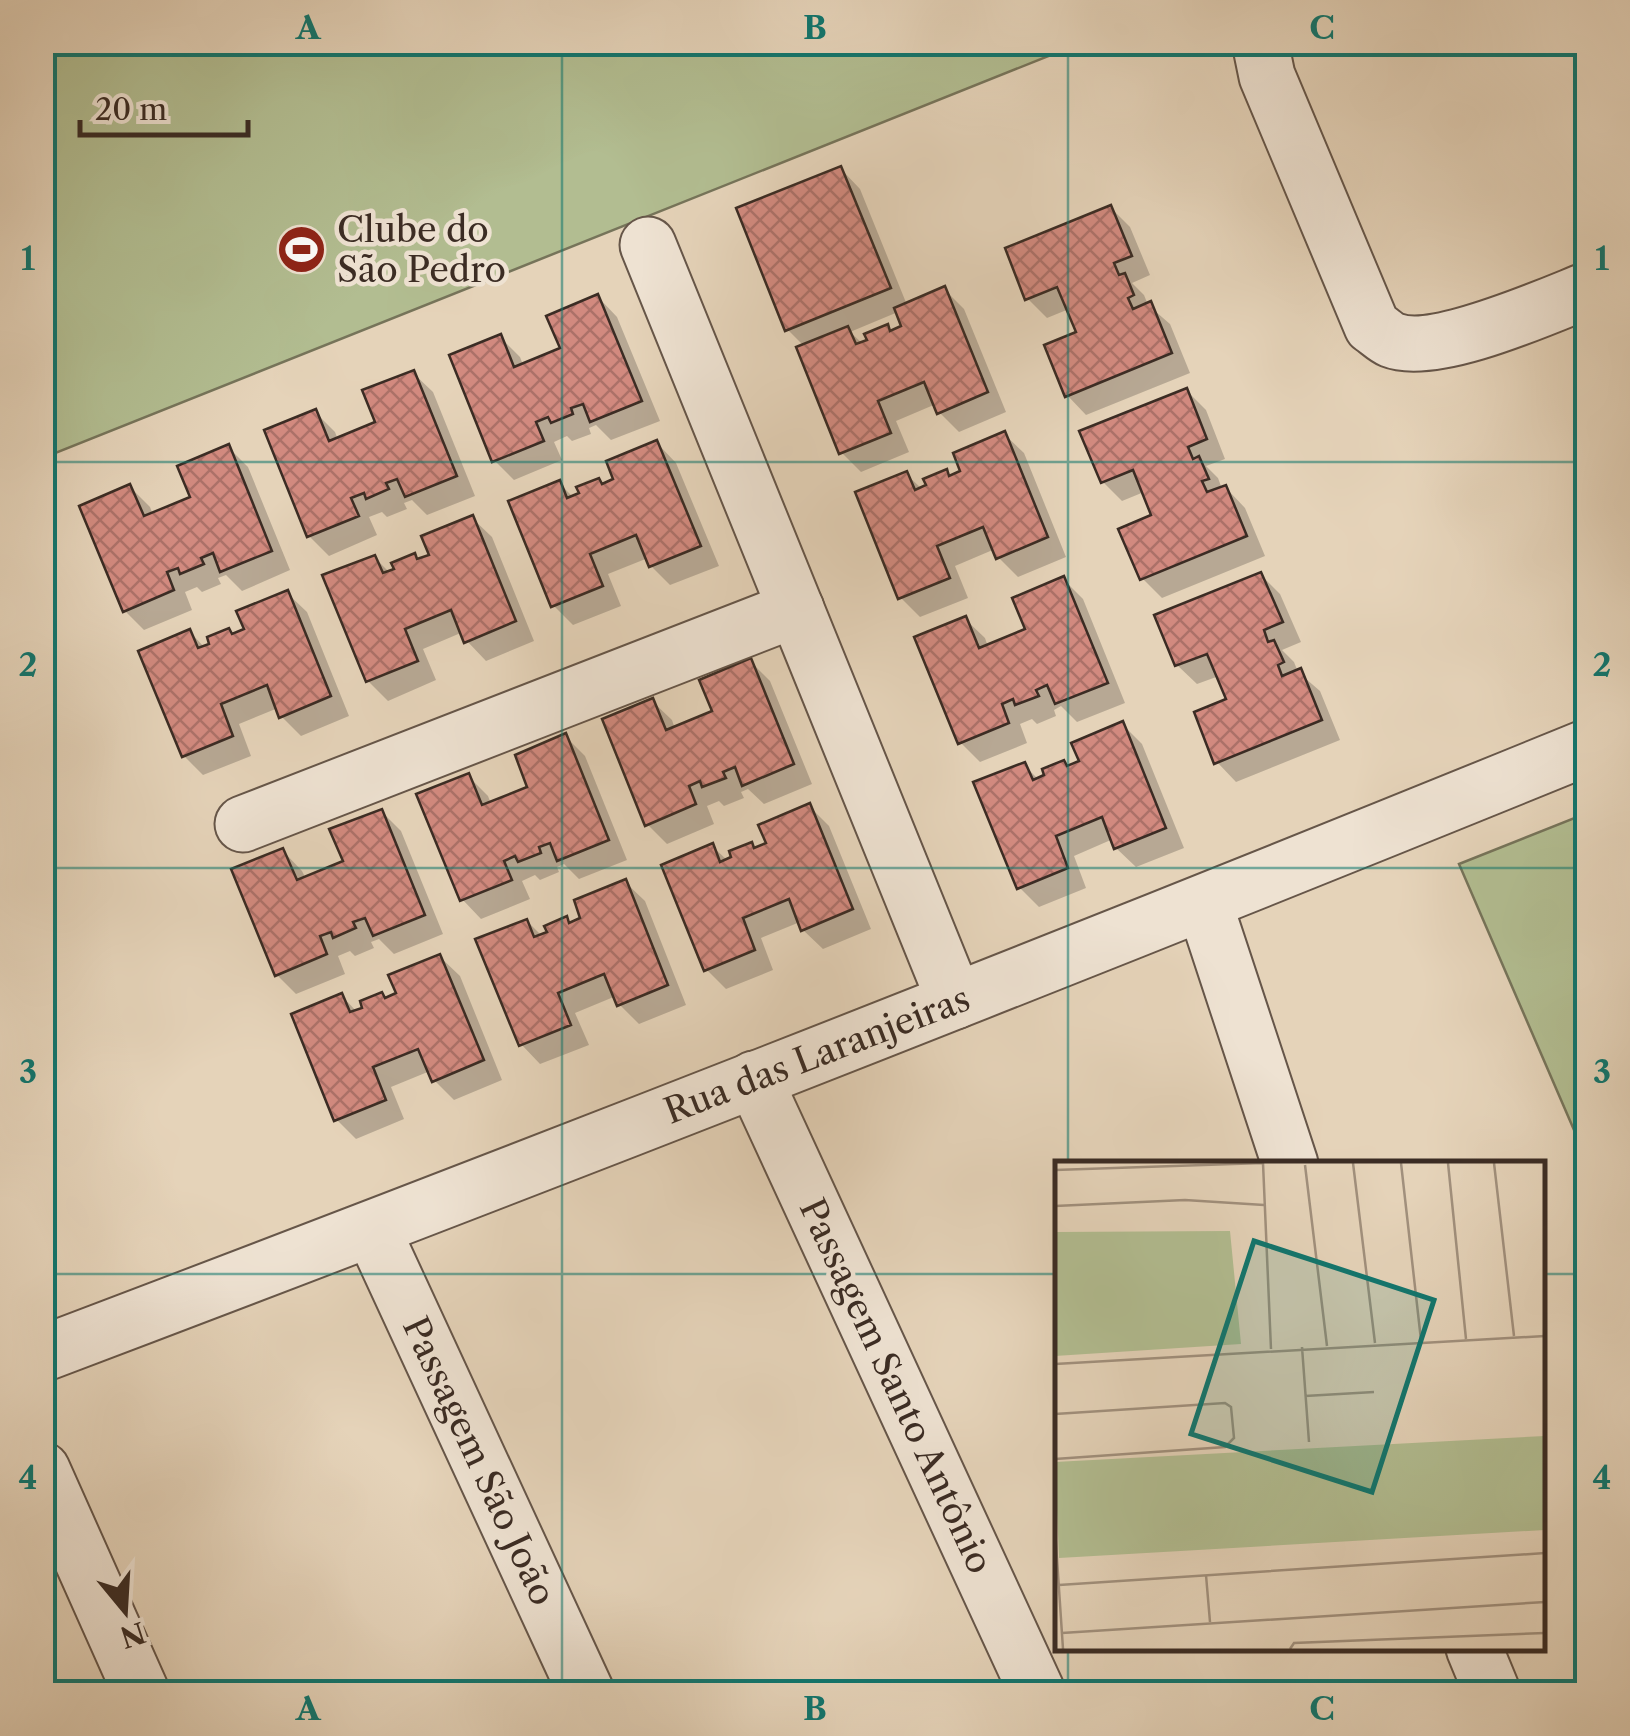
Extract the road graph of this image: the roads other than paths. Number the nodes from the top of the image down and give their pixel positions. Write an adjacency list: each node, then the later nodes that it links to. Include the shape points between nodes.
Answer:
1 (1260, 42): 3 (street, via 1268,76 1372,326 1393,341 1434,341 1492,328)
2 (648, 245): 4 (street)
3 (1588, 290)
4 (796, 609): 6 (street); 8 (street)
5 (1588, 747): 7 (street, Rua das Laranjeiras)
6 (243, 824)
7 (1204, 903): 8 (street, Rua das Laranjeiras); 10 (street)
8 (955, 1001): 9 (street, Rua das Laranjeiras)
9 (754, 1079): 11 (street, Rua das Laranjeiras); 17 (street, Passagem Santo Antônio)
10 (1289, 1161)
11 (372, 1229): 12 (street, Rua das Laranjeiras); 16 (street, Passagem São João)
12 (42, 1354)
13 (42, 1470): 15 (street)
14 (1475, 1651): 18 (street)
15 (142, 1694)
16 (586, 1694)
17 (1038, 1694)
18 (1493, 1694)

